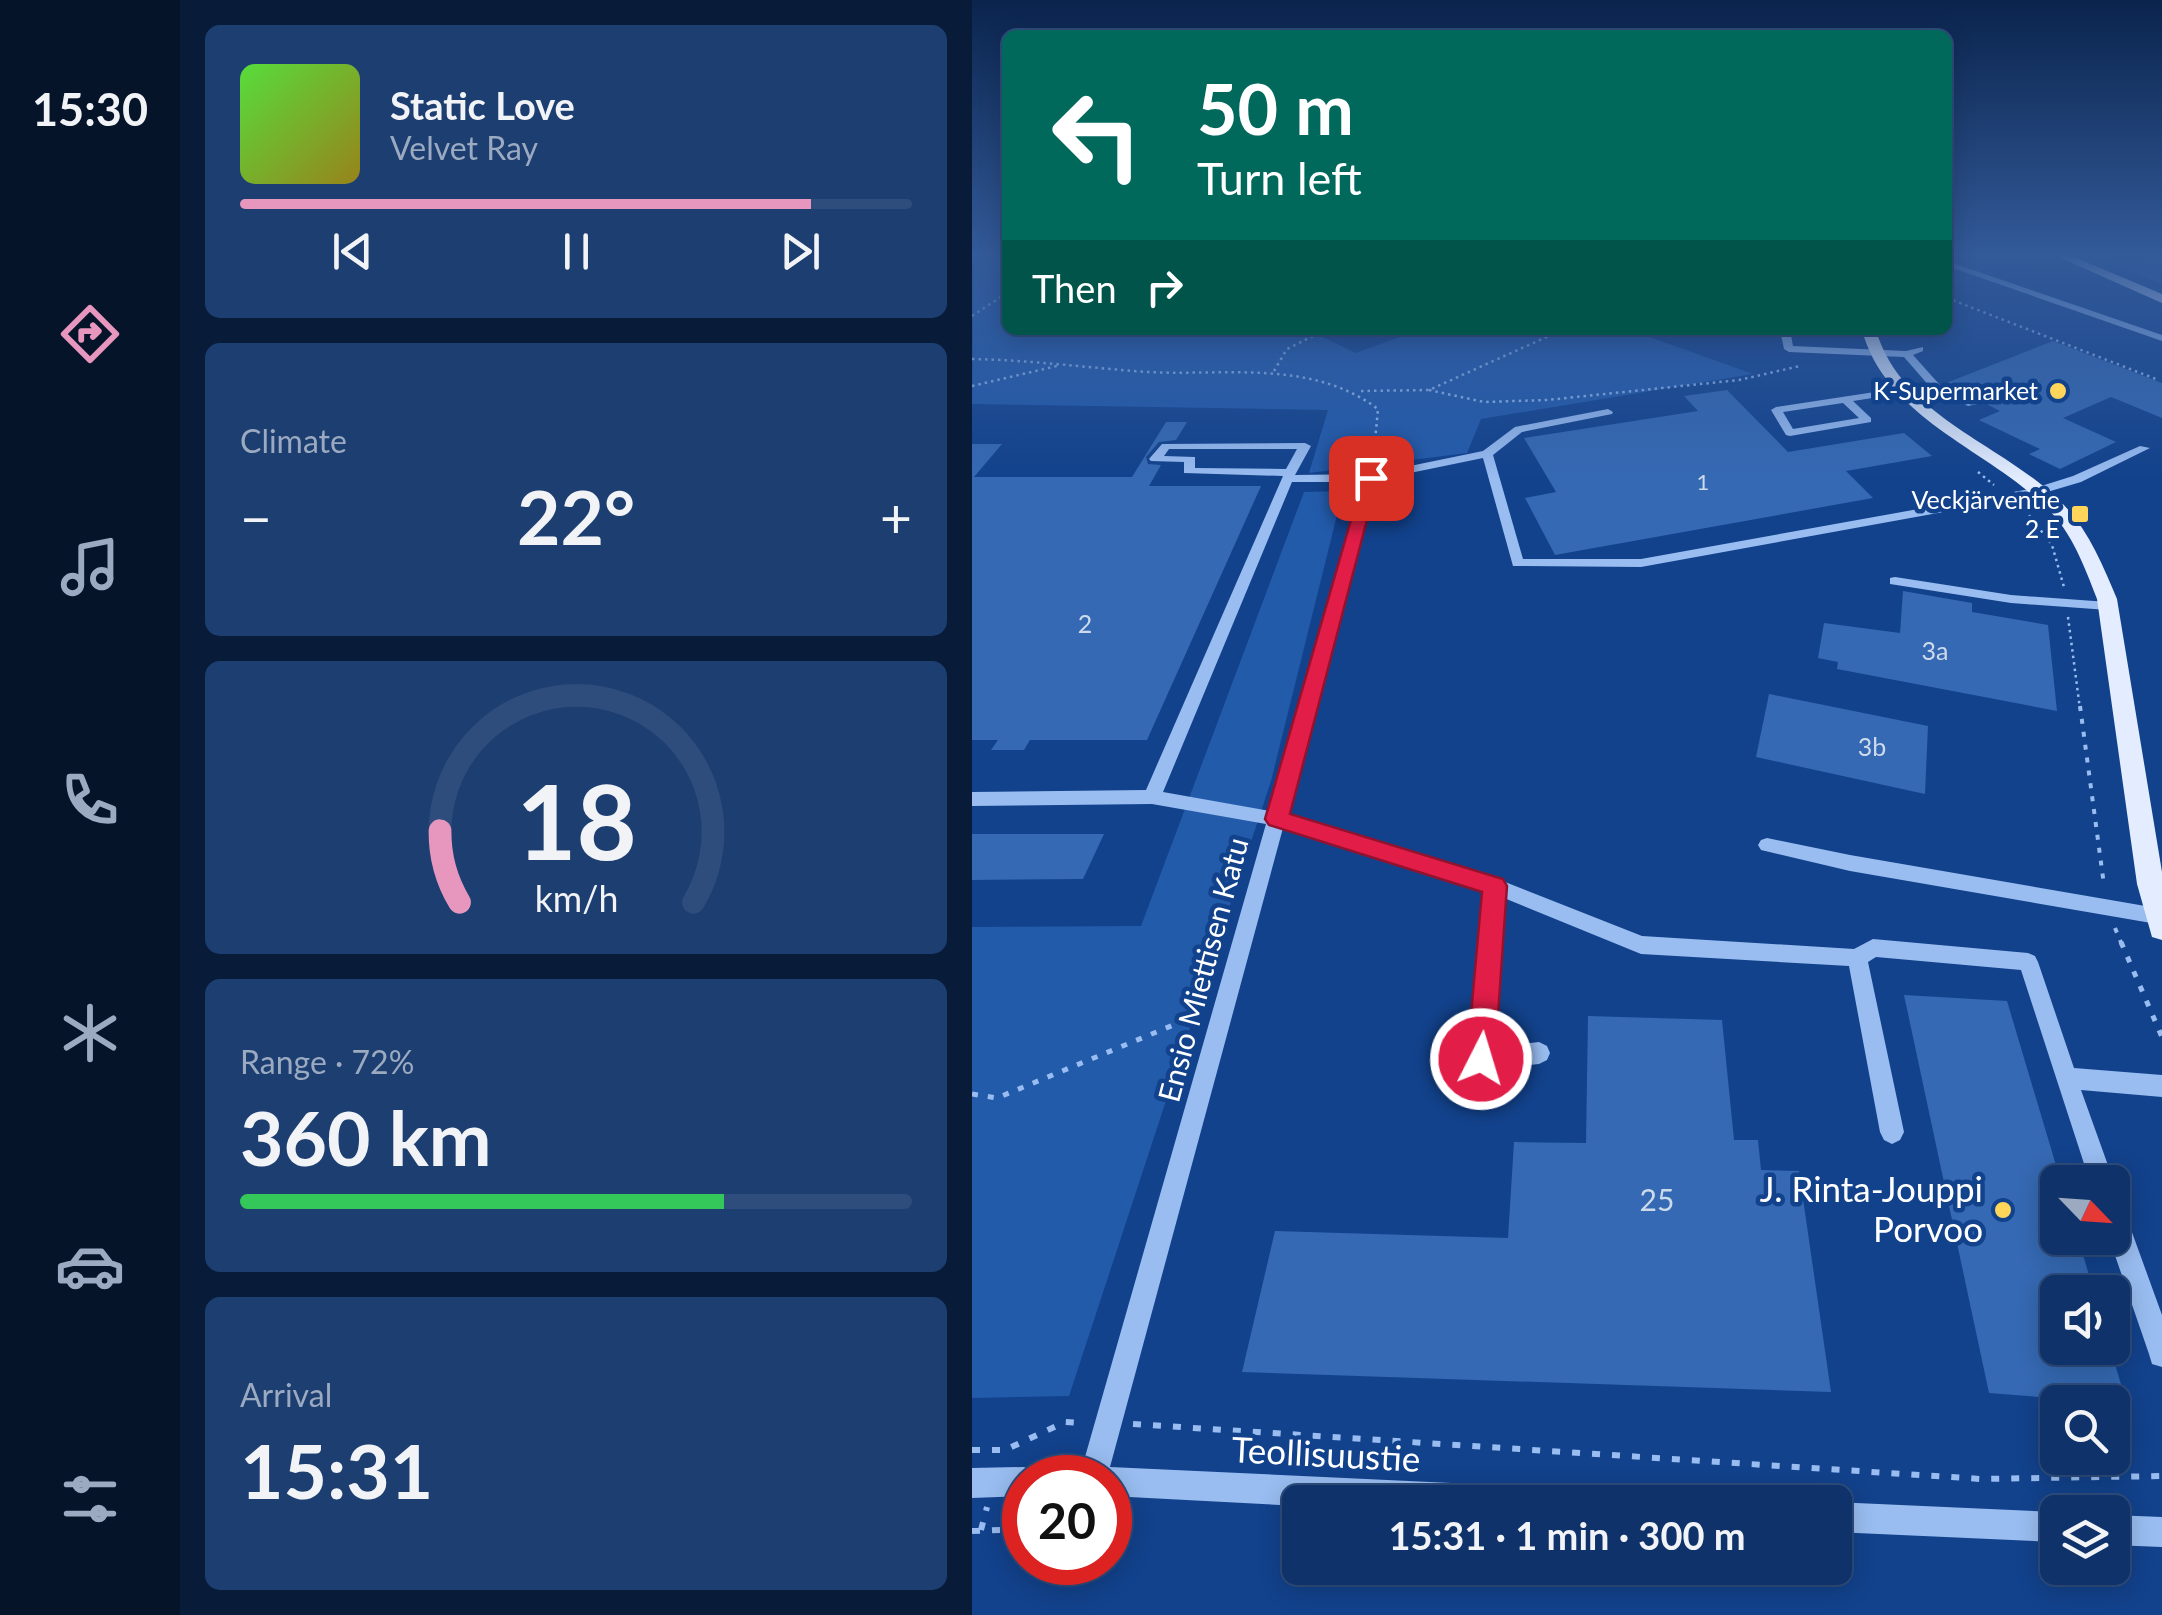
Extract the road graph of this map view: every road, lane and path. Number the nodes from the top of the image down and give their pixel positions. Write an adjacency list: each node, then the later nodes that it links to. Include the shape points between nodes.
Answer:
1 (2028, 329): 15 (path)
2 (2138, 329): 7 (street)
3 (1312, 335): 14 (path, via 1292,343)
4 (1551, 335): 17 (path)
5 (1785, 335): 9 (street, via 1789,348)
6 (1870, 335): 9 (main road)
7 (2162, 338)
8 (1920, 349): 10 (street)
9 (1874, 352): 10 (street); 20 (main road)
10 (1908, 354): 19 (street)
11 (972, 359): 12 (path)
12 (1061, 364): 14 (path, via 1171,373); 16 (path)
13 (1805, 365): 17 (path, via 1739,380 1547,400 1484,402)
14 (1274, 371): 18 (path)
15 (2156, 379)
16 (972, 386)
17 (1429, 390): 18 (path)
18 (1361, 391): 28 (path, via 1378,408)
19 (1946, 392): 20 (street); 22 (street)
20 (1910, 397): 21 (street); 29 (main road)
21 (1845, 399): 21 (street, via 1828,402 1776,410 1790,433 1867,420)
22 (1972, 404)
23 (1608, 412): 25 (street, via 1519,429)
24 (2144, 448): 29 (street)
25 (1487, 454): 28 (street); 30 (street, via 1518,563 1641,563)
26 (1979, 473): 30 (path)
27 (1288, 476): 27 (street, via 1188,471 1191,459 1156,459 1166,446 1305,446); 28 (street); 34 (street)
28 (1371, 478): 36 (street, Ensio Miettisen Katu)
29 (2037, 491): 30 (street); 33 (main road, via 2077,530)
30 (2010, 497): 32 (path, via 2047,532 2060,557)
31 (1895, 581): 32 (street)
32 (2066, 601): 33 (street); 39 (path)
33 (2108, 606): 40 (main road)
34 (1152, 797): 35 (street); 36 (street)
35 (972, 800)
36 (1277, 819): 38 (street); 42 (street, Ensio Miettisen Katu)
37 (1767, 845): 39 (street)
38 (1495, 886): 41 (street, via 1641,945); 44 (street, via 1481,1059)
39 (2107, 904): 40 (street); 43 (path)
40 (2160, 922)
41 (1857, 958): 45 (street, via 1873,948 2028,962); 48 (street)
42 (1228, 1003): 47 (path, via 998,1098); 52 (street, Ensio Miettisen Katu)
43 (2162, 1037)
44 (1540, 1053)
45 (2066, 1078): 46 (street); 49 (street)
46 (2162, 1086)
47 (972, 1094)
48 (1892, 1132)
49 (2096, 1165)
50 (2127, 1255): 51 (street)
51 (2162, 1354)
52 (1109, 1423): 53 (path, via 1065,1422 1005,1450); 54 (street, Ensio Miettisen Katu); 55 (path, via 1981,1479)
53 (972, 1450)
54 (1100, 1455)
55 (2162, 1476)
56 (1002, 1482): 57 (street)
57 (972, 1483)
58 (1132, 1483): 59 (street, Teollisuustie)
59 (1282, 1490)
60 (1852, 1517): 61 (street)
61 (2040, 1526)
62 (1002, 1531): 64 (path)
63 (2130, 1531): 65 (street)
64 (972, 1532)
65 (2162, 1532)

